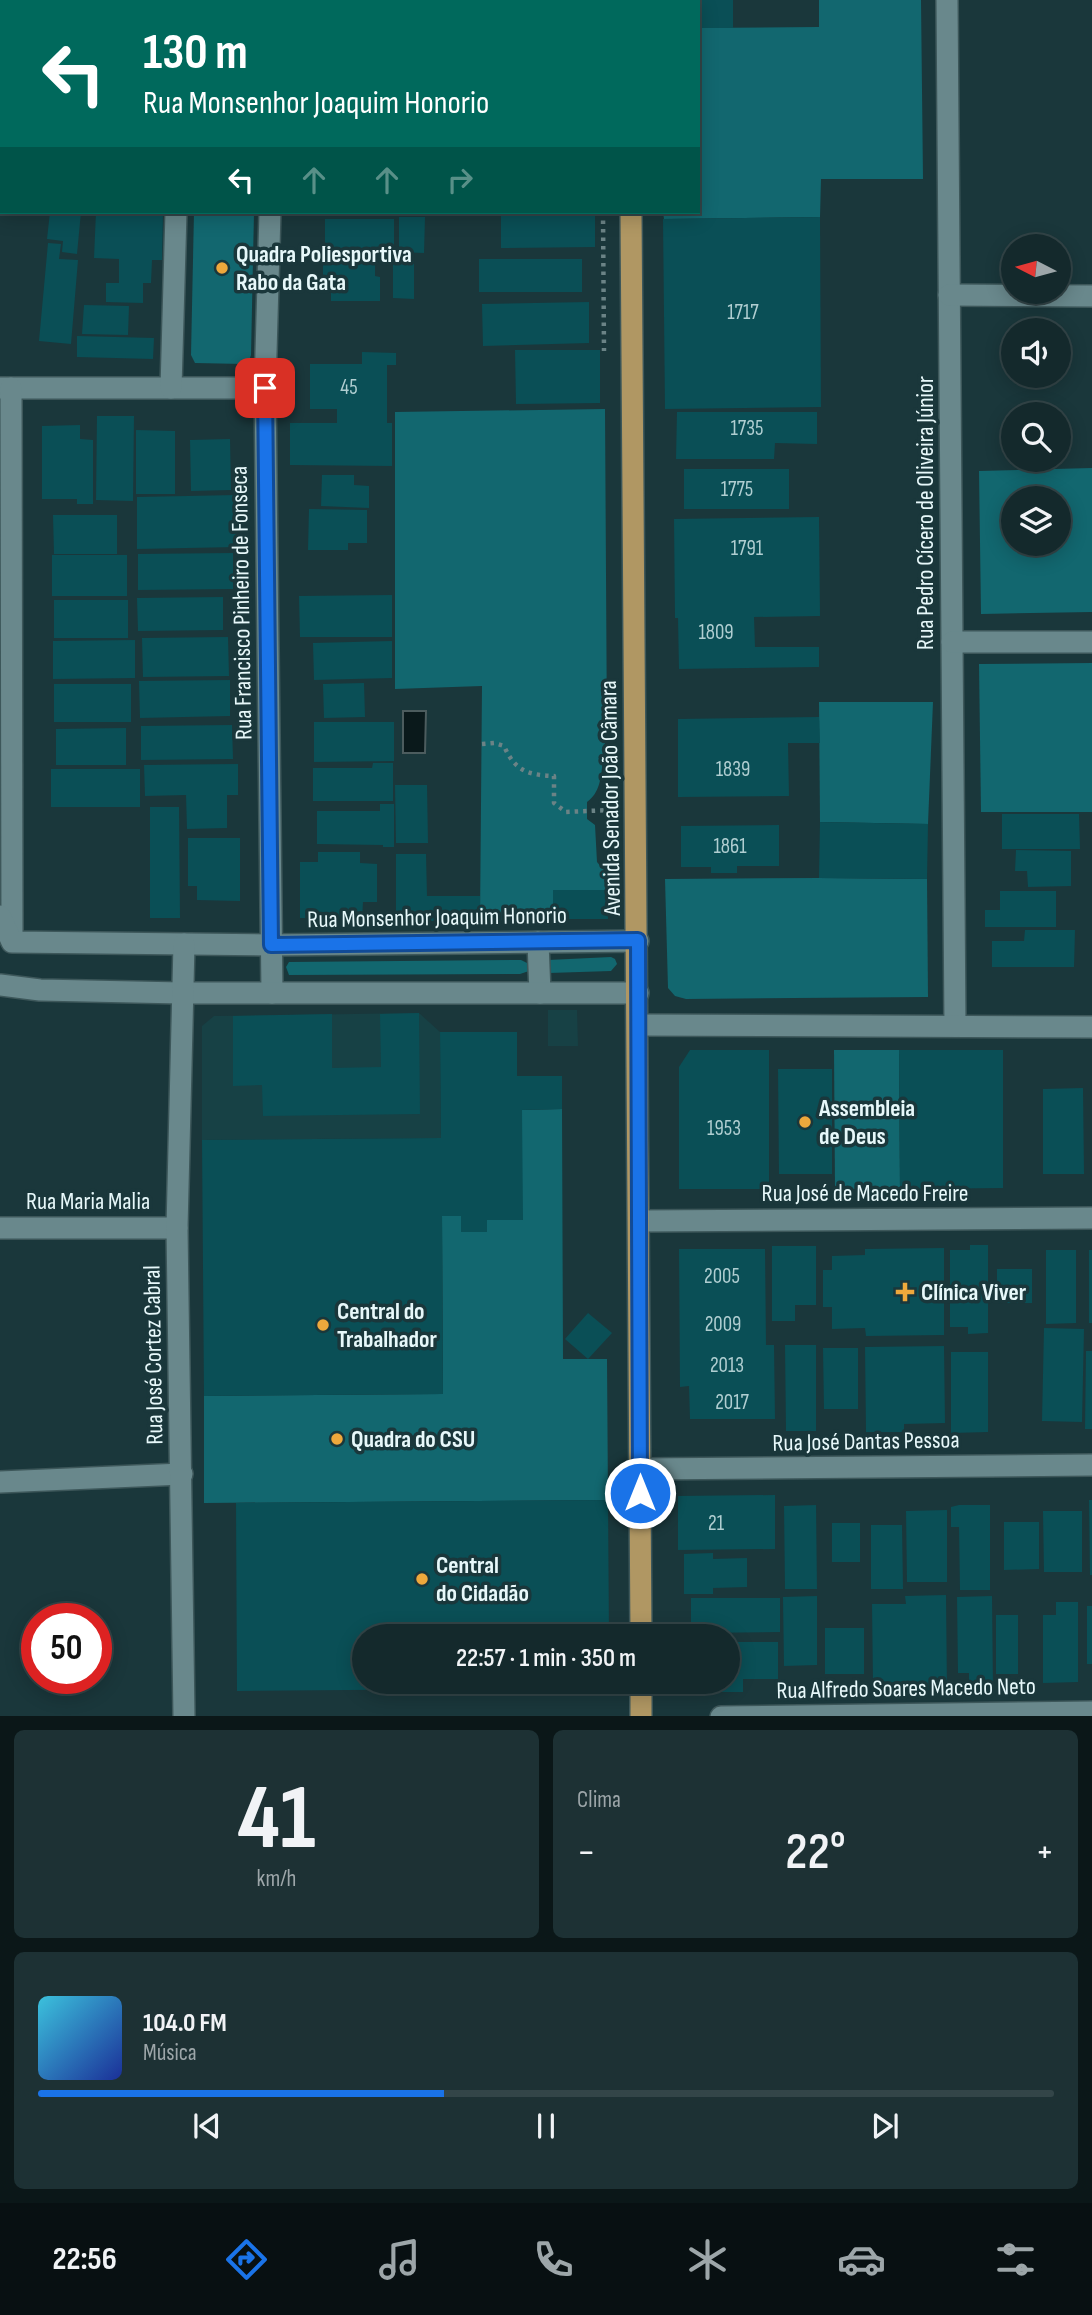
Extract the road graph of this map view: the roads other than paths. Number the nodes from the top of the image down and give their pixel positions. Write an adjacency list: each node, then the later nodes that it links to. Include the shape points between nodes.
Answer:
1 (947, 0): 5 (street, Rua Pedro Cícero de Oliveira Júnior)
2 (176, 214): 8 (street)
3 (270, 214): 9 (street, Rua Francisco Pinheiro de Fonseca)
4 (631, 214): 13 (main road, Avenida Senador João Câmara)
5 (949, 295): 6 (street); 10 (street, Rua Pedro Cícero de Oliveira Júnior)
6 (1092, 296)
7 (5, 388): 8 (street); 14 (street)
8 (171, 388): 9 (street)
9 (265, 388): 17 (street, Rua Francisco Pinheiro de Fonseca)
10 (952, 642): 11 (street); 24 (street, Rua Pedro Cícero de Oliveira Júnior)
11 (1092, 642)
12 (0, 916): 14 (street)
13 (638, 940): 15 (street, Rua Monsenhor Joaquim Honorio); 22 (main road, Avenida Senador João Câmara)
14 (12, 942): 16 (street, Rua Monsenhor Joaquim Honorio)
15 (538, 942): 17 (street, Rua Monsenhor Joaquim Honorio); 21 (street)
16 (184, 944): 17 (street, Rua Monsenhor Joaquim Honorio); 19 (street, Rua José Cortez Cabral)
17 (271, 945): 20 (street, Rua Francisco Pinheiro de Fonseca)
18 (0, 985): 19 (street)
19 (181, 993): 20 (street); 29 (street, Rua José Cortez Cabral)
20 (272, 993): 21 (street)
21 (540, 993): 22 (street)
22 (638, 993): 23 (main road, Avenida Senador João Câmara)
23 (638, 1026): 24 (street); 27 (main road, Avenida Senador João Câmara)
24 (955, 1026): 25 (street)
25 (1092, 1027)
26 (1092, 1218): 27 (street, Rua José de Macedo Freire)
27 (639, 1221): 31 (main road, Avenida Senador João Câmara)
28 (0, 1228): 29 (street, Rua Maria Malia)
29 (177, 1228): 32 (street, Rua José Cortez Cabral)
30 (1092, 1465): 31 (street, Rua José Dantas Pessoa)
31 (640, 1469): 34 (main road, Avenida Senador João Câmara)
32 (182, 1474): 33 (street); 37 (street, Rua José Cortez Cabral)
33 (0, 1482)
34 (640, 1624)
35 (641, 1694): 38 (main road)
36 (1092, 1712): 39 (street, Rua Alfredo Soares Macedo Neto)
37 (184, 1716)
38 (641, 1716)
39 (752, 1716)

